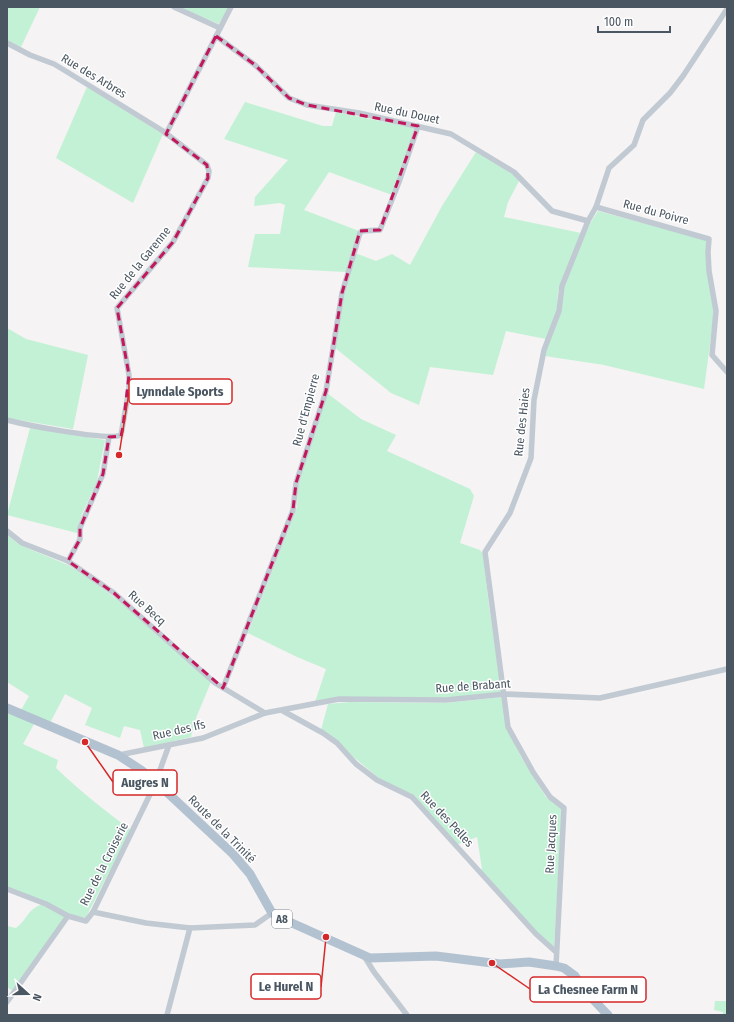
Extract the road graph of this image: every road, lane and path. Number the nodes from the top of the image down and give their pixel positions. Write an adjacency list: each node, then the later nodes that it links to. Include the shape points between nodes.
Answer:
1 (174, 7): 4 (street)
2 (231, 7): 4 (street)
3 (727, 9): 9 (street, Rue des Haies, via 683,76 643,120 634,145 609,168)
4 (220, 28): 5 (street)
5 (216, 36): 7 (street, Rue du Douet, via 255,65 289,98 307,104); 8 (street)
6 (7, 43): 8 (street, Rue des Arbres, via 30,56 54,64)
7 (418, 126): 10 (street, Rue du Douet, via 451,134 514,172 552,212); 17 (street, Rue d'Empierre, via 380,230 360,233 342,293 326,390 296,483 293,510)
8 (166, 134): 13 (street, Rue de la Garenne, via 207,165 208,178 173,242 117,308 129,375 129,389 121,435)
9 (596, 207): 10 (street, Rue des Haies); 11 (street, Rue du Poivre, via 709,238 709,271 716,311 712,356)
10 (588, 221): 18 (street, Rue des Haies, via 562,286 559,311 544,350 534,400 531,458 510,513 485,552)
11 (727, 372)
12 (7, 420): 13 (street)
13 (109, 437): 15 (street, via 103,474 80,528 80,539)
14 (7, 531): 15 (street, Rue Becq, via 22,543)
15 (68, 561): 17 (street, Rue Becq, via 114,593)
16 (727, 669): 18 (street, Rue de Brabant, via 600,698)
17 (223, 688): 21 (street, Rue Becq)
18 (505, 694): 20 (street, Rue de Brabant, via 446,700 339,699); 31 (street, Rue Jacques, via 508,727 532,772 550,797 564,808)
19 (7, 708): 23 (main road, Route de la Trinité / A8)
20 (283, 711): 21 (street, Rue de Brabant); 31 (street, Rue des Pelles, via 337,743 356,764 377,780 412,797 536,934)
21 (265, 713): 22 (street, Rue des Ifs, via 203,738)
22 (169, 745): 23 (street, Rue des Ifs); 24 (street)
23 (118, 755): 25 (main road, Route de la Trinité / A8)
24 (160, 770)
25 (156, 782): 27 (street, Rue de la Croiserie); 28 (main road, Route de la Trinité / A8, via 233,854 250,874)
26 (7, 889): 29 (street, Rue de la Croiserie, via 46,904)
27 (93, 912): 29 (street, Rue de la Croiserie, via 86,921); 30 (street, via 146,923)
28 (272, 913): 30 (street, via 254,925); 32 (main road, A8)
29 (68, 916): 34 (street)
30 (190, 928): 35 (street)
31 (556, 952): 33 (street, Rue Jacques)
32 (364, 956): 33 (main road, A8, via 436,956 500,964 528,962); 36 (street)
33 (556, 966): 37 (main road, A8, via 575,976 585,991)
34 (7, 1002)
35 (167, 1015)
36 (407, 1015)
37 (608, 1015)

